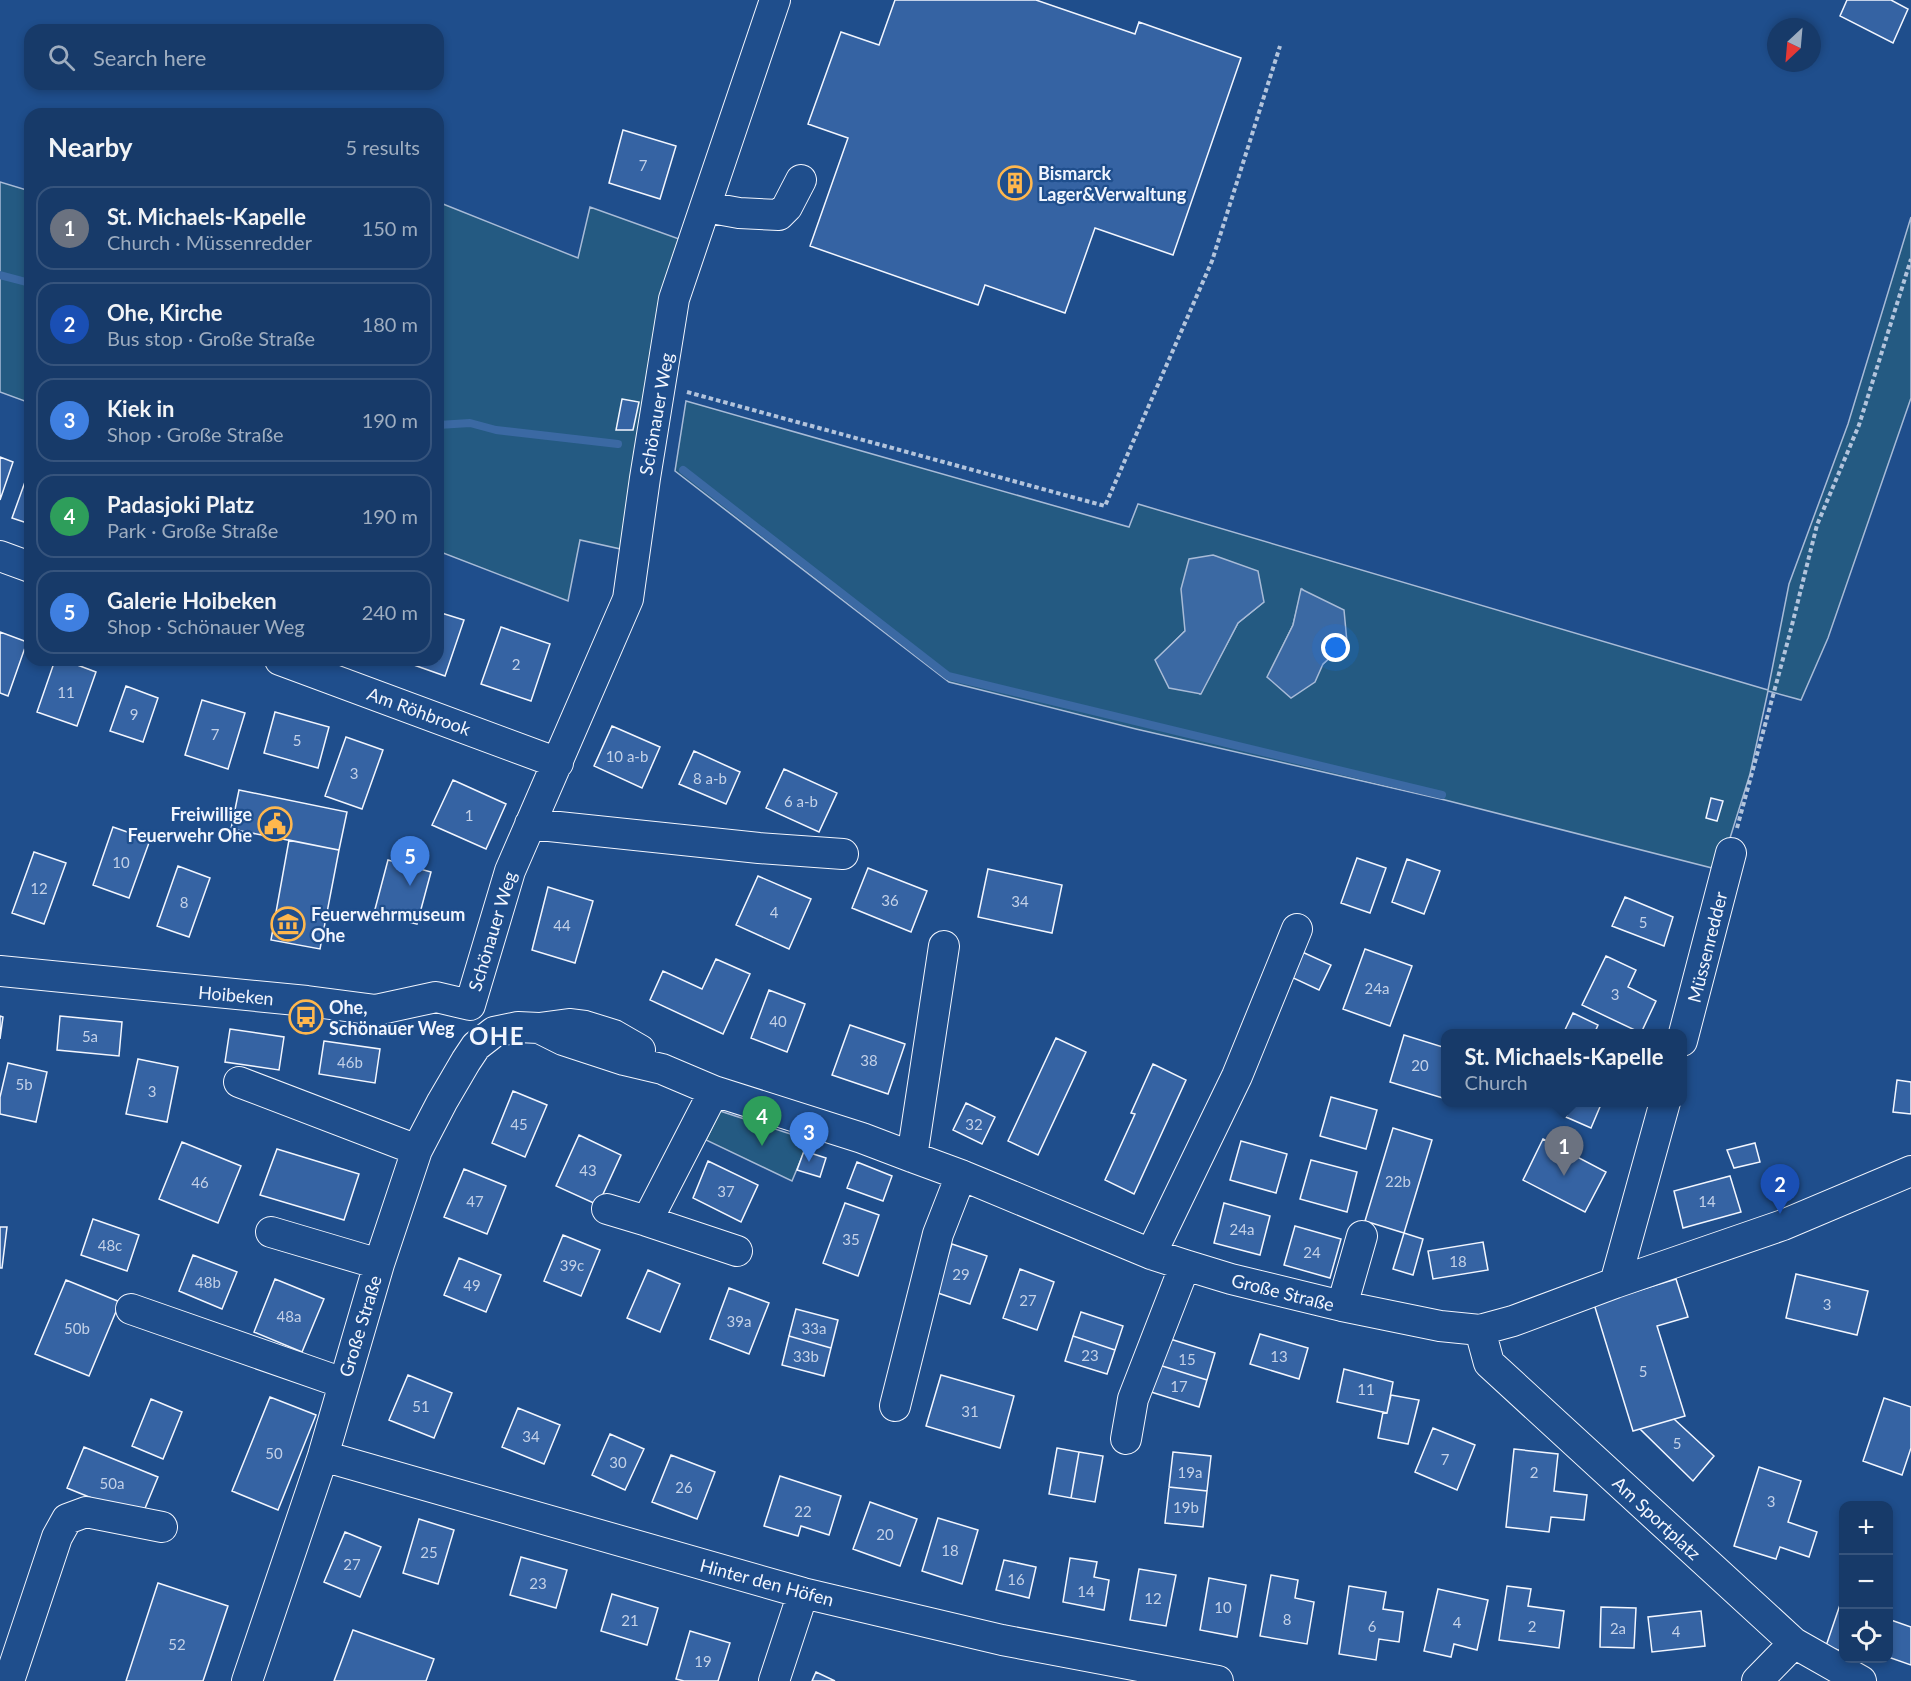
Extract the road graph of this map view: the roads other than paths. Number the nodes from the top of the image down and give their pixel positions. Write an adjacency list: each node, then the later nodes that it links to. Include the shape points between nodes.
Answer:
1 (775, 0): 3 (street, Schönauer Weg)
2 (801, 180): 3 (street, via 779,215)
3 (706, 207): 7 (street, Schönauer Weg, via 675,298 628,599)
4 (0, 556): 5 (street)
5 (24, 565)
6 (296, 666): 7 (street, Am Röhbrook)
7 (558, 763): 8 (street, Schönauer Weg)
8 (530, 824): 10 (street); 14 (street, Schönauer Weg, via 497,909)
9 (1731, 853): 15 (street, Müssenredder)
10 (843, 854)
11 (1298, 929): 29 (street, via 1237,1076)
12 (944, 946): 21 (street)
13 (0, 971): 14 (street, Hoibeken, via 376,1010 436,997)
14 (470, 1005): 16 (street, Schönauer Weg)
15 (1686, 1029)
16 (494, 1032): 18 (street, Große Straße, via 539,1028 563,1040 662,1069); 20 (street, Große Straße, via 476,1046 466,1061)
17 (239, 1082): 20 (street)
18 (714, 1091): 21 (street, Große Straße); 25 (street)
19 (1664, 1107): 32 (street)
20 (417, 1150): 30 (street, Große Straße)
21 (912, 1156): 23 (street, Große Straße)
22 (1911, 1171): 32 (street, Große Straße, via 1783,1226)
23 (961, 1174): 29 (street, Große Straße); 37 (street, via 938,1234)
24 (607, 1209): 25 (street)
25 (647, 1221): 28 (street)
26 (271, 1232): 30 (street)
27 (1362, 1236): 33 (street)
28 (737, 1251)
29 (1151, 1254): 31 (street, Große Straße)
30 (379, 1264): 36 (street, Große Straße)
31 (1185, 1265): 33 (street, Große Straße); 38 (street, via 1133,1399)
32 (1615, 1282): 35 (street, Große Straße)
33 (1341, 1306): 35 (street, Große Straße)
34 (131, 1309): 36 (street)
35 (1480, 1330): 42 (street, Am Sportplatz, via 1489,1364)
36 (343, 1383): 39 (street, Große Straße)
37 (895, 1406)
38 (1126, 1439)
39 (322, 1456): 41 (street, Hinter den Höfen); 44 (street, Große Straße)
40 (162, 1527): 43 (street, via 86,1512 67,1519 57,1537)
41 (803, 1593): 45 (street); 46 (street, Hinter den Höfen, via 1002,1640)
42 (1776, 1667): 47 (street, Am Sportplatz)
43 (9, 1681)
44 (247, 1681)
45 (774, 1681)
46 (1218, 1681)
47 (1861, 1681)

